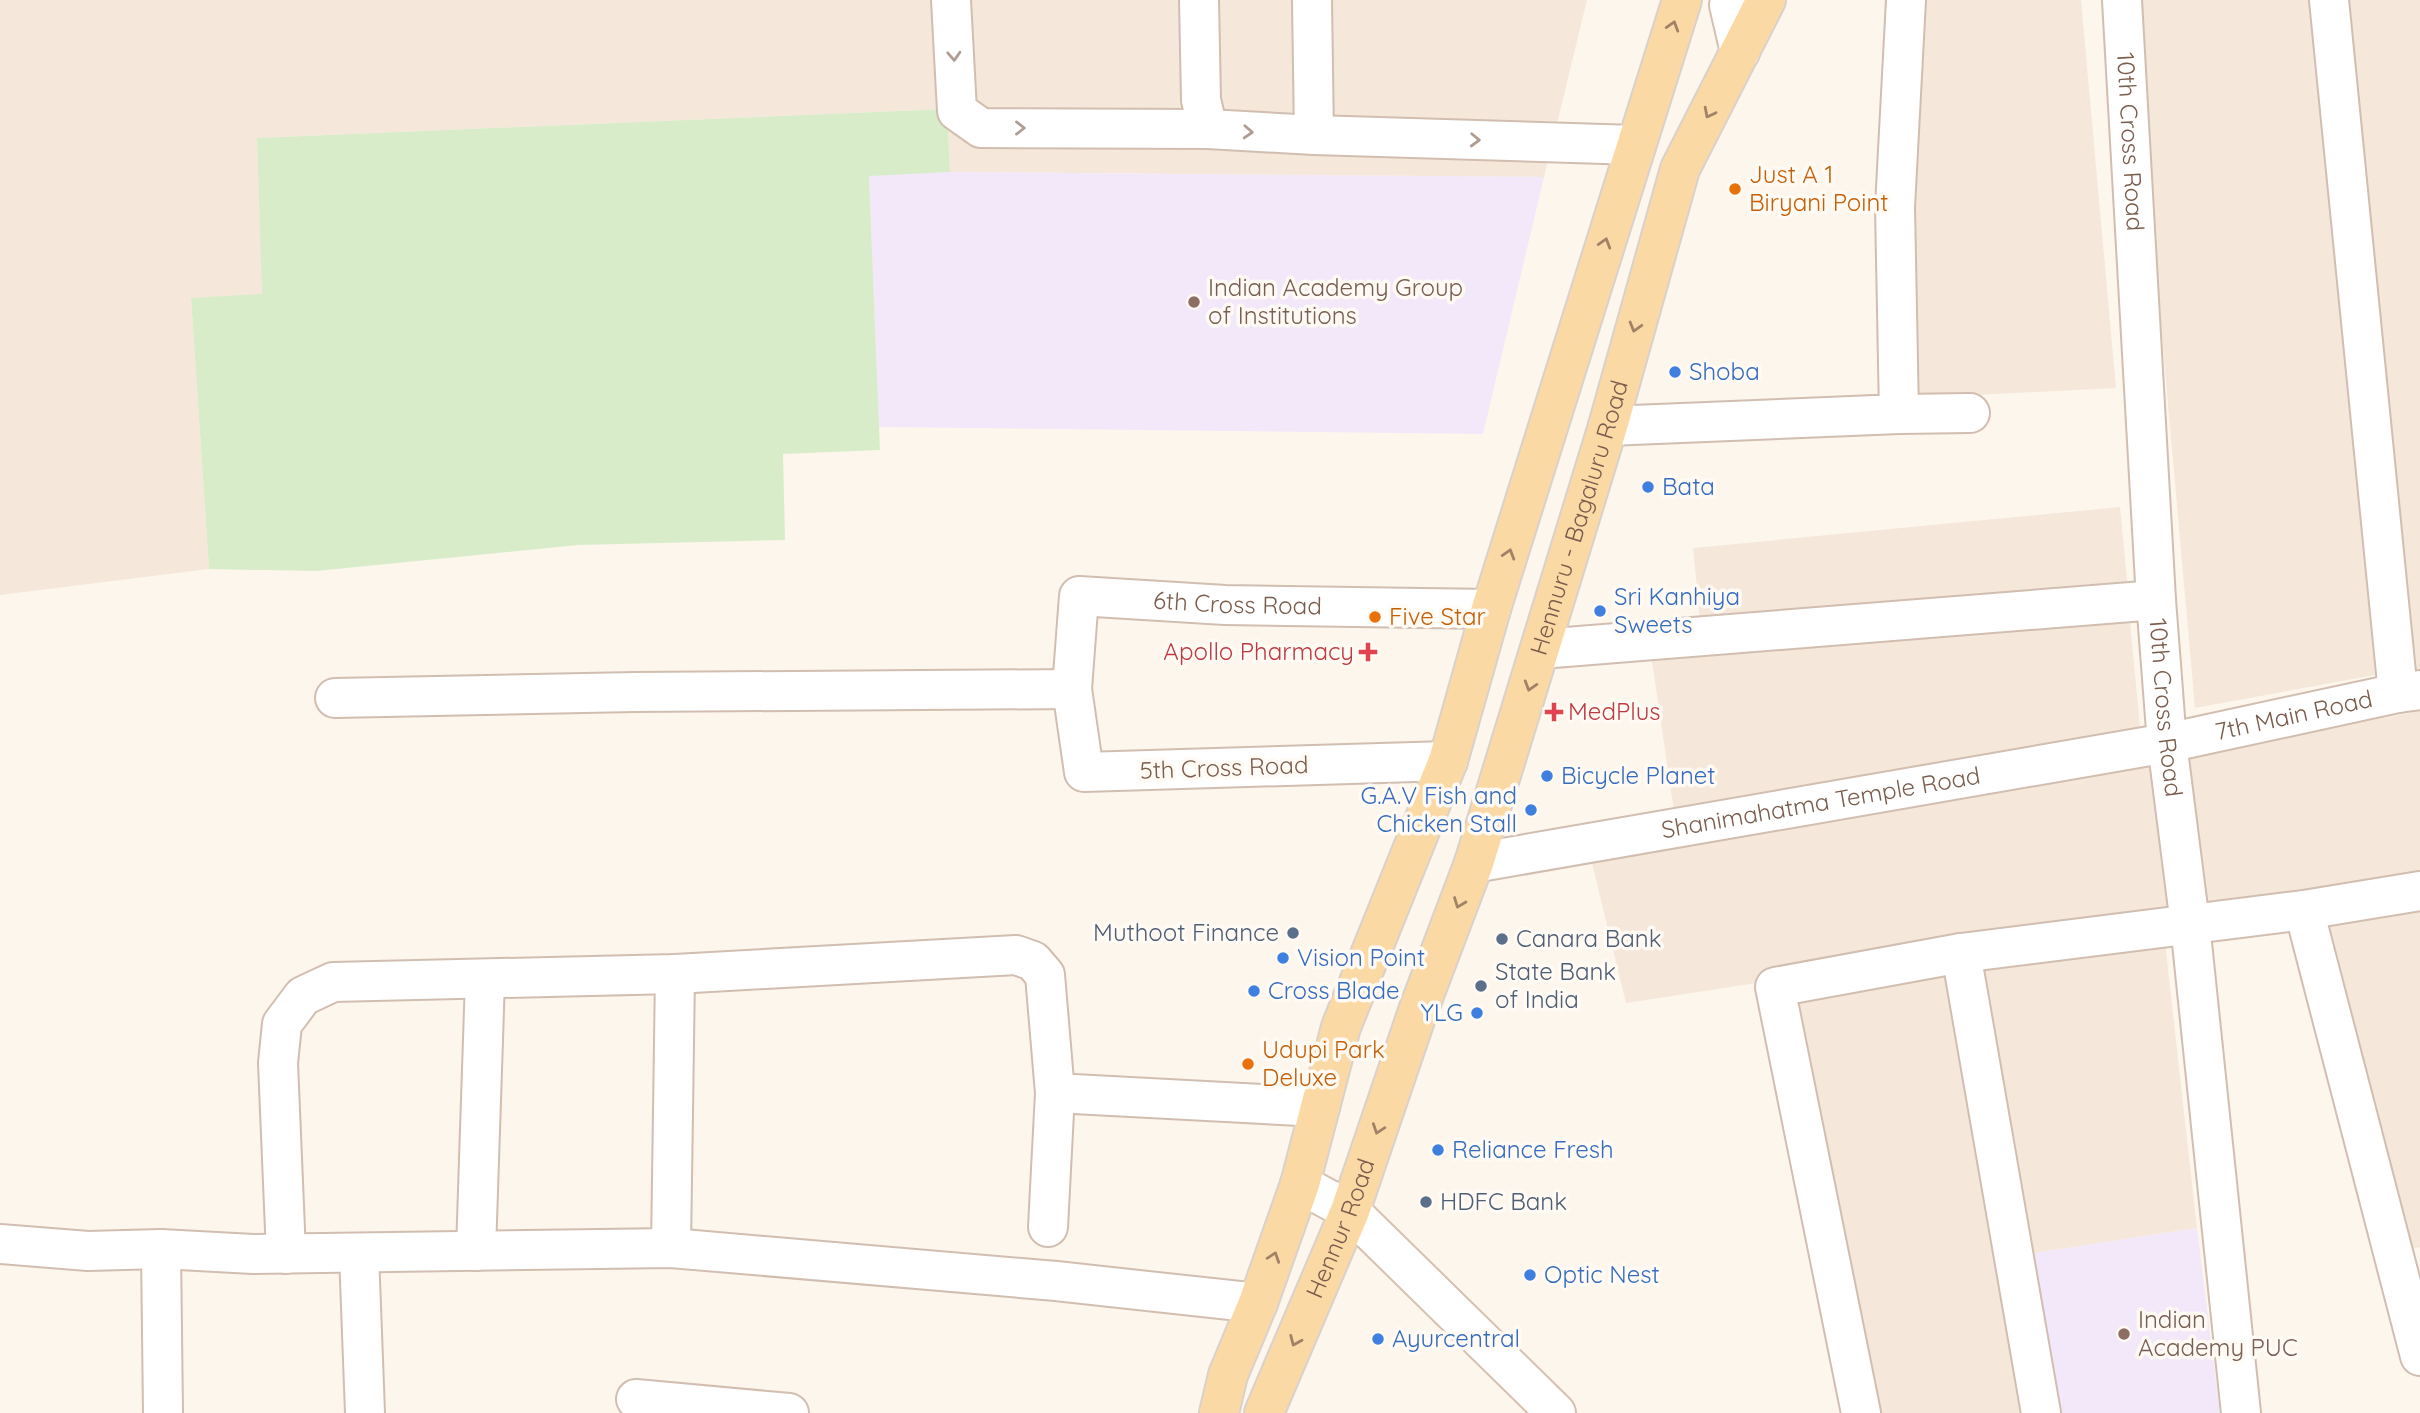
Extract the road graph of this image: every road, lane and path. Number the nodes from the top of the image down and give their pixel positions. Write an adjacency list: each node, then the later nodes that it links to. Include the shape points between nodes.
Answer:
1 (951, 0): 11 (street, one-way to 11, via 957,111 982,128)
2 (1199, 0): 11 (street, via 1200,100)
3 (1312, 0): 12 (street)
4 (1682, 0): 13 (main road, one-way to 4)
5 (1731, 0): 10 (street)
6 (1766, 0): 10 (main road, Hennuru - Bagaluru Road)
7 (1906, 0): 15 (street, via 1895,207)
8 (2122, 0): 17 (street, 10th Cross Road)
9 (2329, 0): 21 (street)
10 (1740, 52): 16 (main road, Hennuru - Bagaluru Road, one-way to 16, via 1679,169)
11 (1208, 129): 12 (street, one-way to 12)
12 (1314, 135): 13 (street, one-way to 13)
13 (1636, 145): 18 (main road, one-way to 13)
14 (1970, 413): 15 (street)
15 (1899, 414): 16 (street)
16 (1608, 426): 19 (main road, Hennuru - Bagaluru Road)
17 (2156, 600): 19 (street); 23 (street, 10th Cross Road)
18 (1491, 610): 20 (street, 6th Cross Road, via 1225,605 1079,596); 24 (main road)
19 (1541, 649): 25 (main road, Hennuru - Bagaluru Road, one-way to 25)
20 (1072, 689): 22 (street); 24 (street, 5th Cross Road, via 1084,772)
21 (2409, 692): 23 (street, 7th Main Road)
22 (335, 698)
23 (2167, 743): 25 (street, Shanimahatma Temple Road); 28 (street, 10th Cross Road)
24 (1448, 761): 34 (main road, via 1341,1027)
25 (1474, 863): 32 (main road, Hennuru - Bagaluru Road, one-way to 32)
26 (2420, 891): 27 (street)
27 (2304, 910): 28 (street); 45 (street)
28 (2190, 924): 29 (street); 55 (street, 10th Cross Road)
29 (1961, 953): 53 (street, via 1775,987); 54 (street)
30 (675, 974): 31 (street); 33 (street, via 1016,956 1033,961 1045,975); 39 (street)
31 (485, 979): 41 (street); 43 (street, via 333,982 303,996 282,1024 278,1063)
32 (1407, 1041): 36 (main road, Hennur Road, one-way to 36)
33 (1055, 1093): 34 (street); 37 (street)
34 (1320, 1107): 35 (main road)
35 (1300, 1184): 36 (street); 44 (main road, one-way to 35)
36 (1350, 1210): 51 (main road, Hennur Road, one-way to 51); 52 (street)
37 (1048, 1227)
38 (0, 1244): 40 (street, via 88,1251)
39 (671, 1248): 41 (street); 44 (street)
40 (161, 1249): 43 (street); 47 (street)
41 (476, 1251): 42 (street)
42 (359, 1253): 43 (street); 48 (street)
43 (286, 1254)
44 (1258, 1303): 50 (main road, via 1228,1375)
45 (2420, 1356)
46 (636, 1399): 49 (street)
47 (163, 1413)
48 (365, 1413)
49 (789, 1413)
50 (1219, 1413)
51 (1264, 1413)
52 (1556, 1413)
53 (1861, 1413)
54 (2041, 1413)
55 (2241, 1413)

